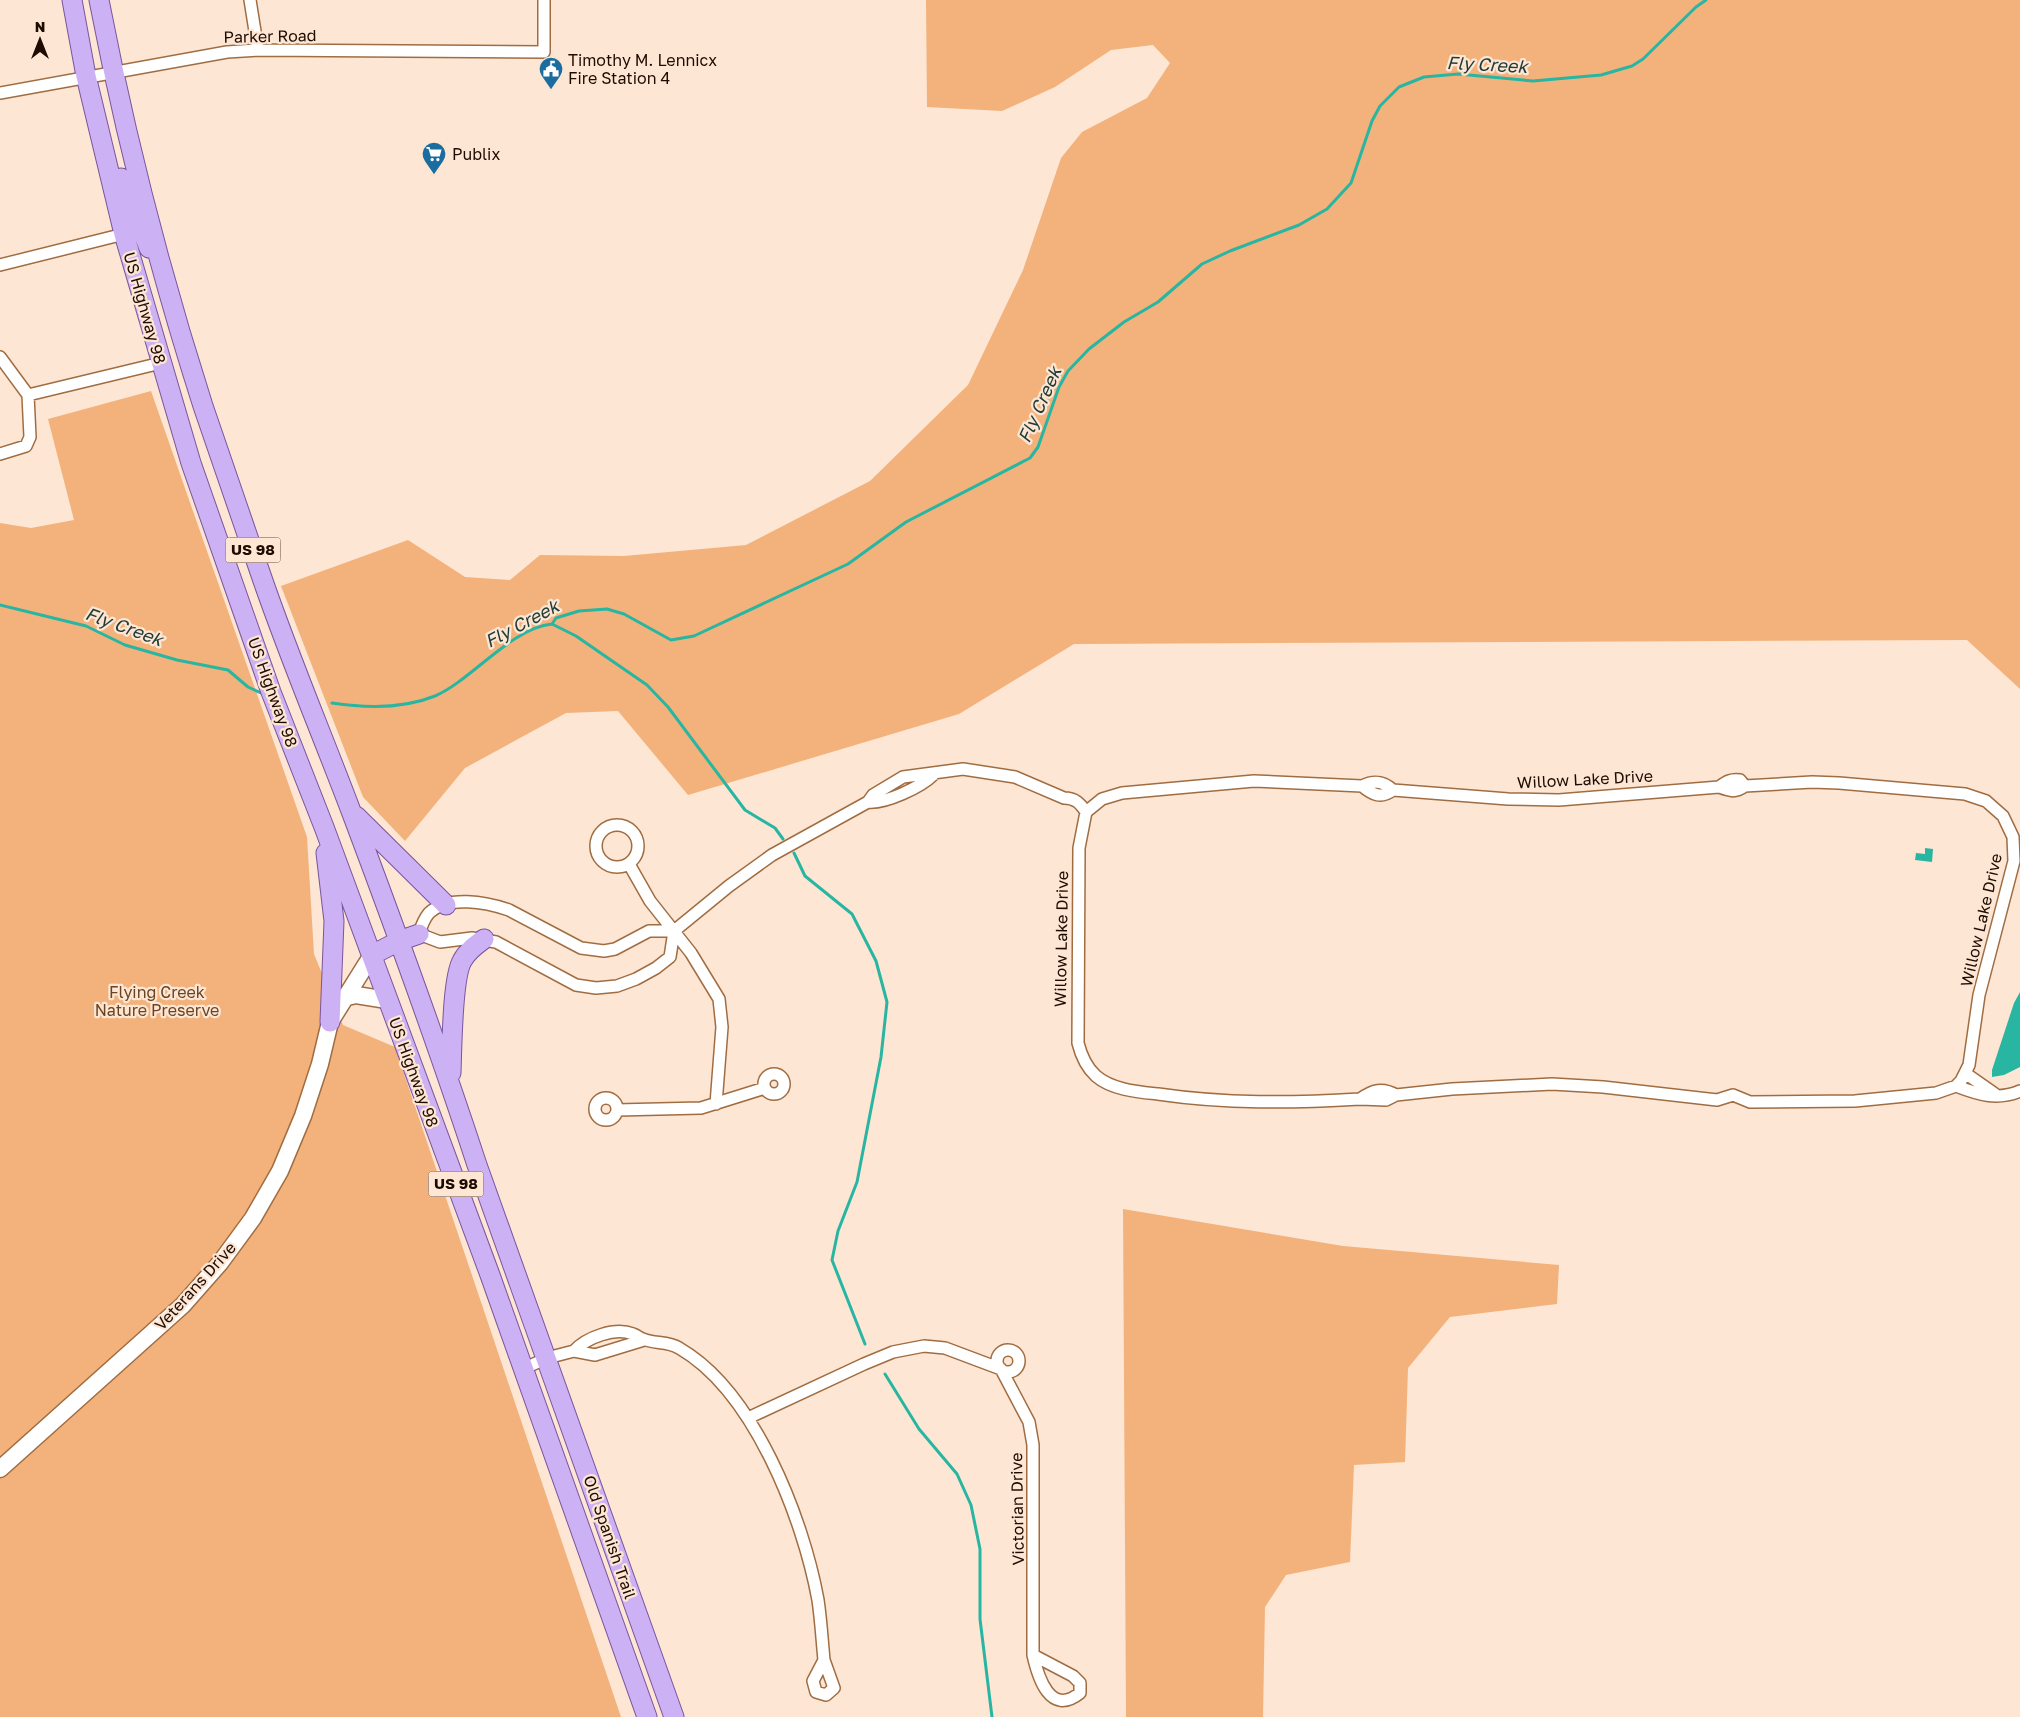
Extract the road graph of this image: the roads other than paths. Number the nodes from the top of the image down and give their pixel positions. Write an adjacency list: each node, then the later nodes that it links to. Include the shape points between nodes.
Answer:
1 (72, 0): 8 (main road, US Highway 98 / US 98)
2 (88, 0): 7 (main road, via 102,63)
3 (99, 0): 7 (main road, US Highway 98 / US 98)
4 (250, 0): 6 (street)
5 (544, 0): 6 (street, Parker Road, via 544,52)
6 (258, 50): 7 (street, Parker Road, via 217,53)
7 (113, 72): 8 (street, Parker Road); 12 (main road, US Highway 98 / US 98)
8 (86, 76): 9 (street, Parker Road); 10 (main road, US Highway 98 / US 98); 12 (main road, via 96,83 102,96 122,184 140,230)
9 (0, 93)
10 (124, 234): 11 (street); 14 (main road, US Highway 98 / US 98)
11 (0, 265)
12 (168, 284): 16 (main road, US Highway 98 / US 98)
13 (0, 357): 15 (street)
14 (161, 363): 15 (street); 17 (main road, US Highway 98 / US 98)
15 (28, 395): 18 (street, via 30,437 26,446)
16 (203, 404): 17 (main road); 19 (main road, US Highway 98 / US 98, via 265,585)
17 (176, 412): 21 (main road, US Highway 98 / US 98, via 272,692)
18 (0, 454)
19 (350, 810): 23 (main road); 27 (main road, US Highway 98 / US 98)
20 (1086, 812): 24 (street, via 1070,798 1015,777 963,769 903,776 873,795 868,802 772,855); 32 (street, Willow Lake Drive, via 1102,799 1122,793 1254,781 1362,786 1378,782 1393,790 1499,799 1559,800 1719,787 1731,792 1745,786 1812,782 1965,794 1986,801 2003,816 2013,837 2014,861 1980,995); 34 (street, Willow Lake Drive, via 1078,848 1076,1024 1082,1058 1096,1076 1116,1086 1197,1100 1248,1103 1360,1099 1380,1090 1396,1095 1552,1084 1717,1100 1733,1096 1750,1102 1855,1101 1936,1093)
21 (324, 827): 28 (main road, US Highway 98 / US 98); 31 (main road, via 334,921)
22 (629, 864): 24 (street, via 650,901)
23 (446, 904): 24 (street, via 496,905 581,948 593,950 615,949 649,931); 25 (street, via 428,915)
24 (674, 931): 26 (street, via 670,957 656,968 636,980 596,988 576,985 496,942); 38 (street, via 710,981 721,1007)
25 (419, 934): 26 (street, via 440,942); 27 (main road)
26 (484, 939): 33 (main road, via 462,962 457,983)
27 (399, 941): 28 (main road); 33 (main road, US Highway 98 / US 98)
28 (372, 955): 29 (street, Veterans Drive); 30 (main road, US Highway 98 / US 98)
29 (343, 998): 30 (street, via 356,995); 31 (street, Veterans Drive)
30 (387, 1000): 43 (main road, US Highway 98 / US 98)
31 (330, 1022): 45 (street, Veterans Drive, via 303,1116 280,1171 220,1264 183,1305)
32 (1965, 1073): 34 (street, Willow Lake Drive); 37 (street)
33 (451, 1086): 42 (main road, US Highway 98 / US 98)
34 (1956, 1086): 37 (street, via 1973,1094)
35 (765, 1088): 38 (street)
36 (2020, 1091): 37 (street)
37 (1999, 1096)
38 (716, 1104): 39 (street, via 700,1108)
39 (617, 1110)
40 (644, 1340): 41 (street, via 594,1355); 41 (street, via 632,1333 603,1334 586,1339); 44 (street, via 678,1346 705,1365)
41 (574, 1350): 42 (street)
42 (547, 1358): 43 (street); 49 (main road, Old Spanish Trail / US 98)
43 (523, 1368): 48 (main road, Old Spanish Trail / US 98)
44 (748, 1418): 46 (street, Victorian Drive, via 893,1352 924,1346 952,1350 1001,1369 1029,1422 1033,1445); 47 (street, via 770,1456 800,1532 818,1600)
45 (0, 1470)
46 (1033, 1655): 46 (street, Victorian Drive, via 1044,1691 1052,1700 1062,1704 1072,1702 1080,1693 1080,1683)
47 (824, 1660)
48 (647, 1717)
49 (674, 1717)

